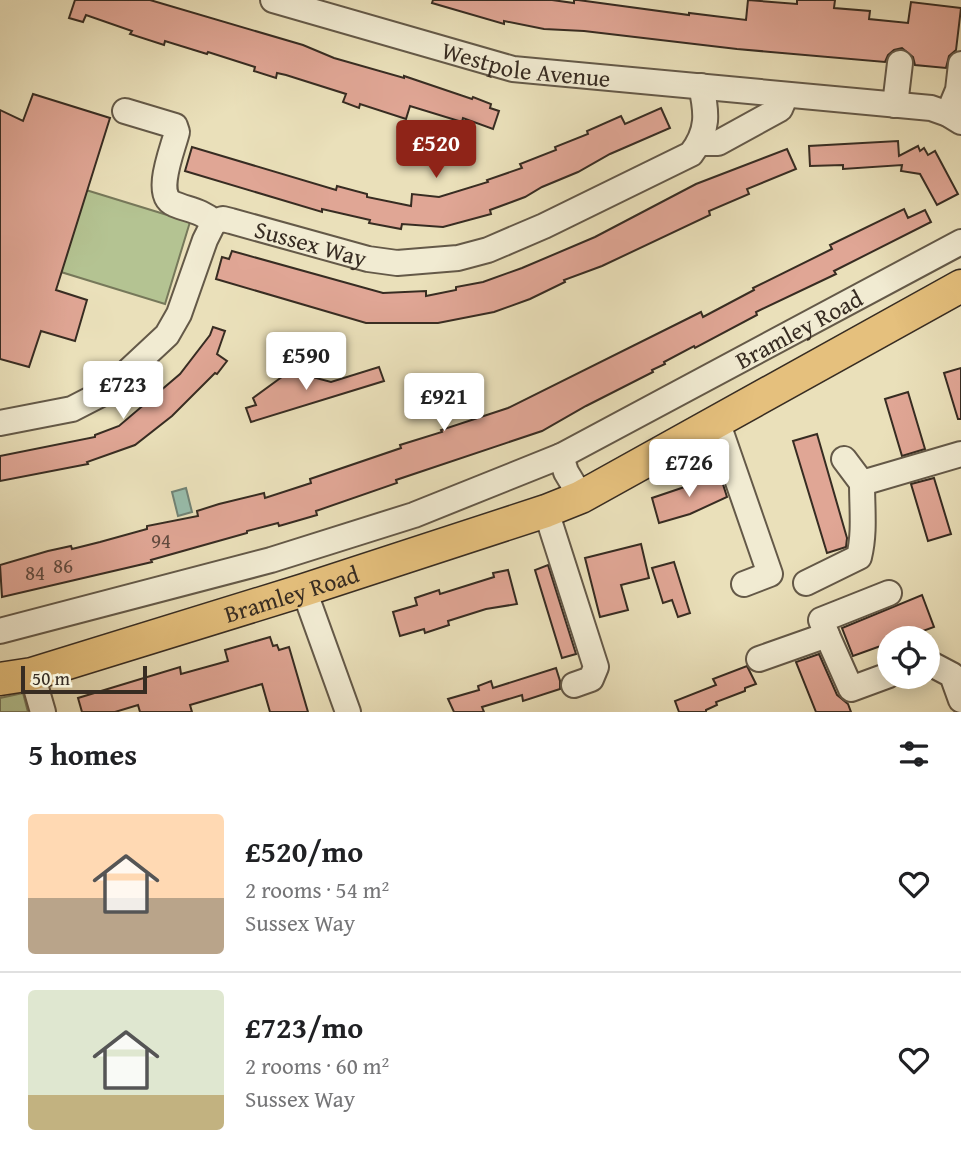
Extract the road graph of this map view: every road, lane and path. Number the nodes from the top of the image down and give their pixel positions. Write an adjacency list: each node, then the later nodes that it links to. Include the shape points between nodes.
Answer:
1 (273, 0): 4 (street, Westpole Avenue, via 513,69)
2 (900, 63): 6 (street)
3 (961, 64): 8 (street)
4 (701, 86): 5 (street, Westpole Avenue); 9 (street, via 707,111)
5 (786, 95): 6 (street); 9 (street, Sussex Way, via 780,110 718,143)
6 (895, 105): 8 (street, via 931,108)
7 (125, 111): 10 (street, via 175,126 165,196)
8 (955, 118)
9 (700, 143): 10 (street, Sussex Way, via 691,154 544,226 458,258 387,262 231,220)
10 (214, 222): 14 (street, via 167,335 107,391 72,409)
11 (961, 242): 16 (street, Bramley Road)
12 (961, 286): 13 (main road, Bramley Road)
13 (717, 421): 19 (main road, Bramley Road); 23 (street, via 770,574)
14 (0, 423)
15 (961, 454): 18 (street)
16 (561, 456): 19 (street); 21 (street, Bramley Road, via 414,515)
17 (844, 459): 18 (street)
18 (862, 483): 22 (street, via 864,537 859,557)
19 (581, 497): 20 (main road, Bramley Road)
20 (546, 511): 24 (main road, Bramley Road); 33 (street, via 596,667 591,679)
21 (271, 561): 24 (street); 26 (street, Bramley Road)
22 (806, 583)
23 (744, 584)
24 (293, 593): 30 (main road, Bramley Road); 36 (street)
25 (889, 593): 27 (street, via 821,620)
26 (0, 631)
27 (827, 635): 28 (street); 32 (street, via 851,689)
28 (759, 659)
29 (940, 668): 34 (street, via 953,675)
30 (32, 674): 31 (main road, Bramley Road); 35 (street)
31 (0, 679)
32 (877, 679)
33 (574, 684)
34 (961, 700)
35 (43, 712)
36 (348, 712)

